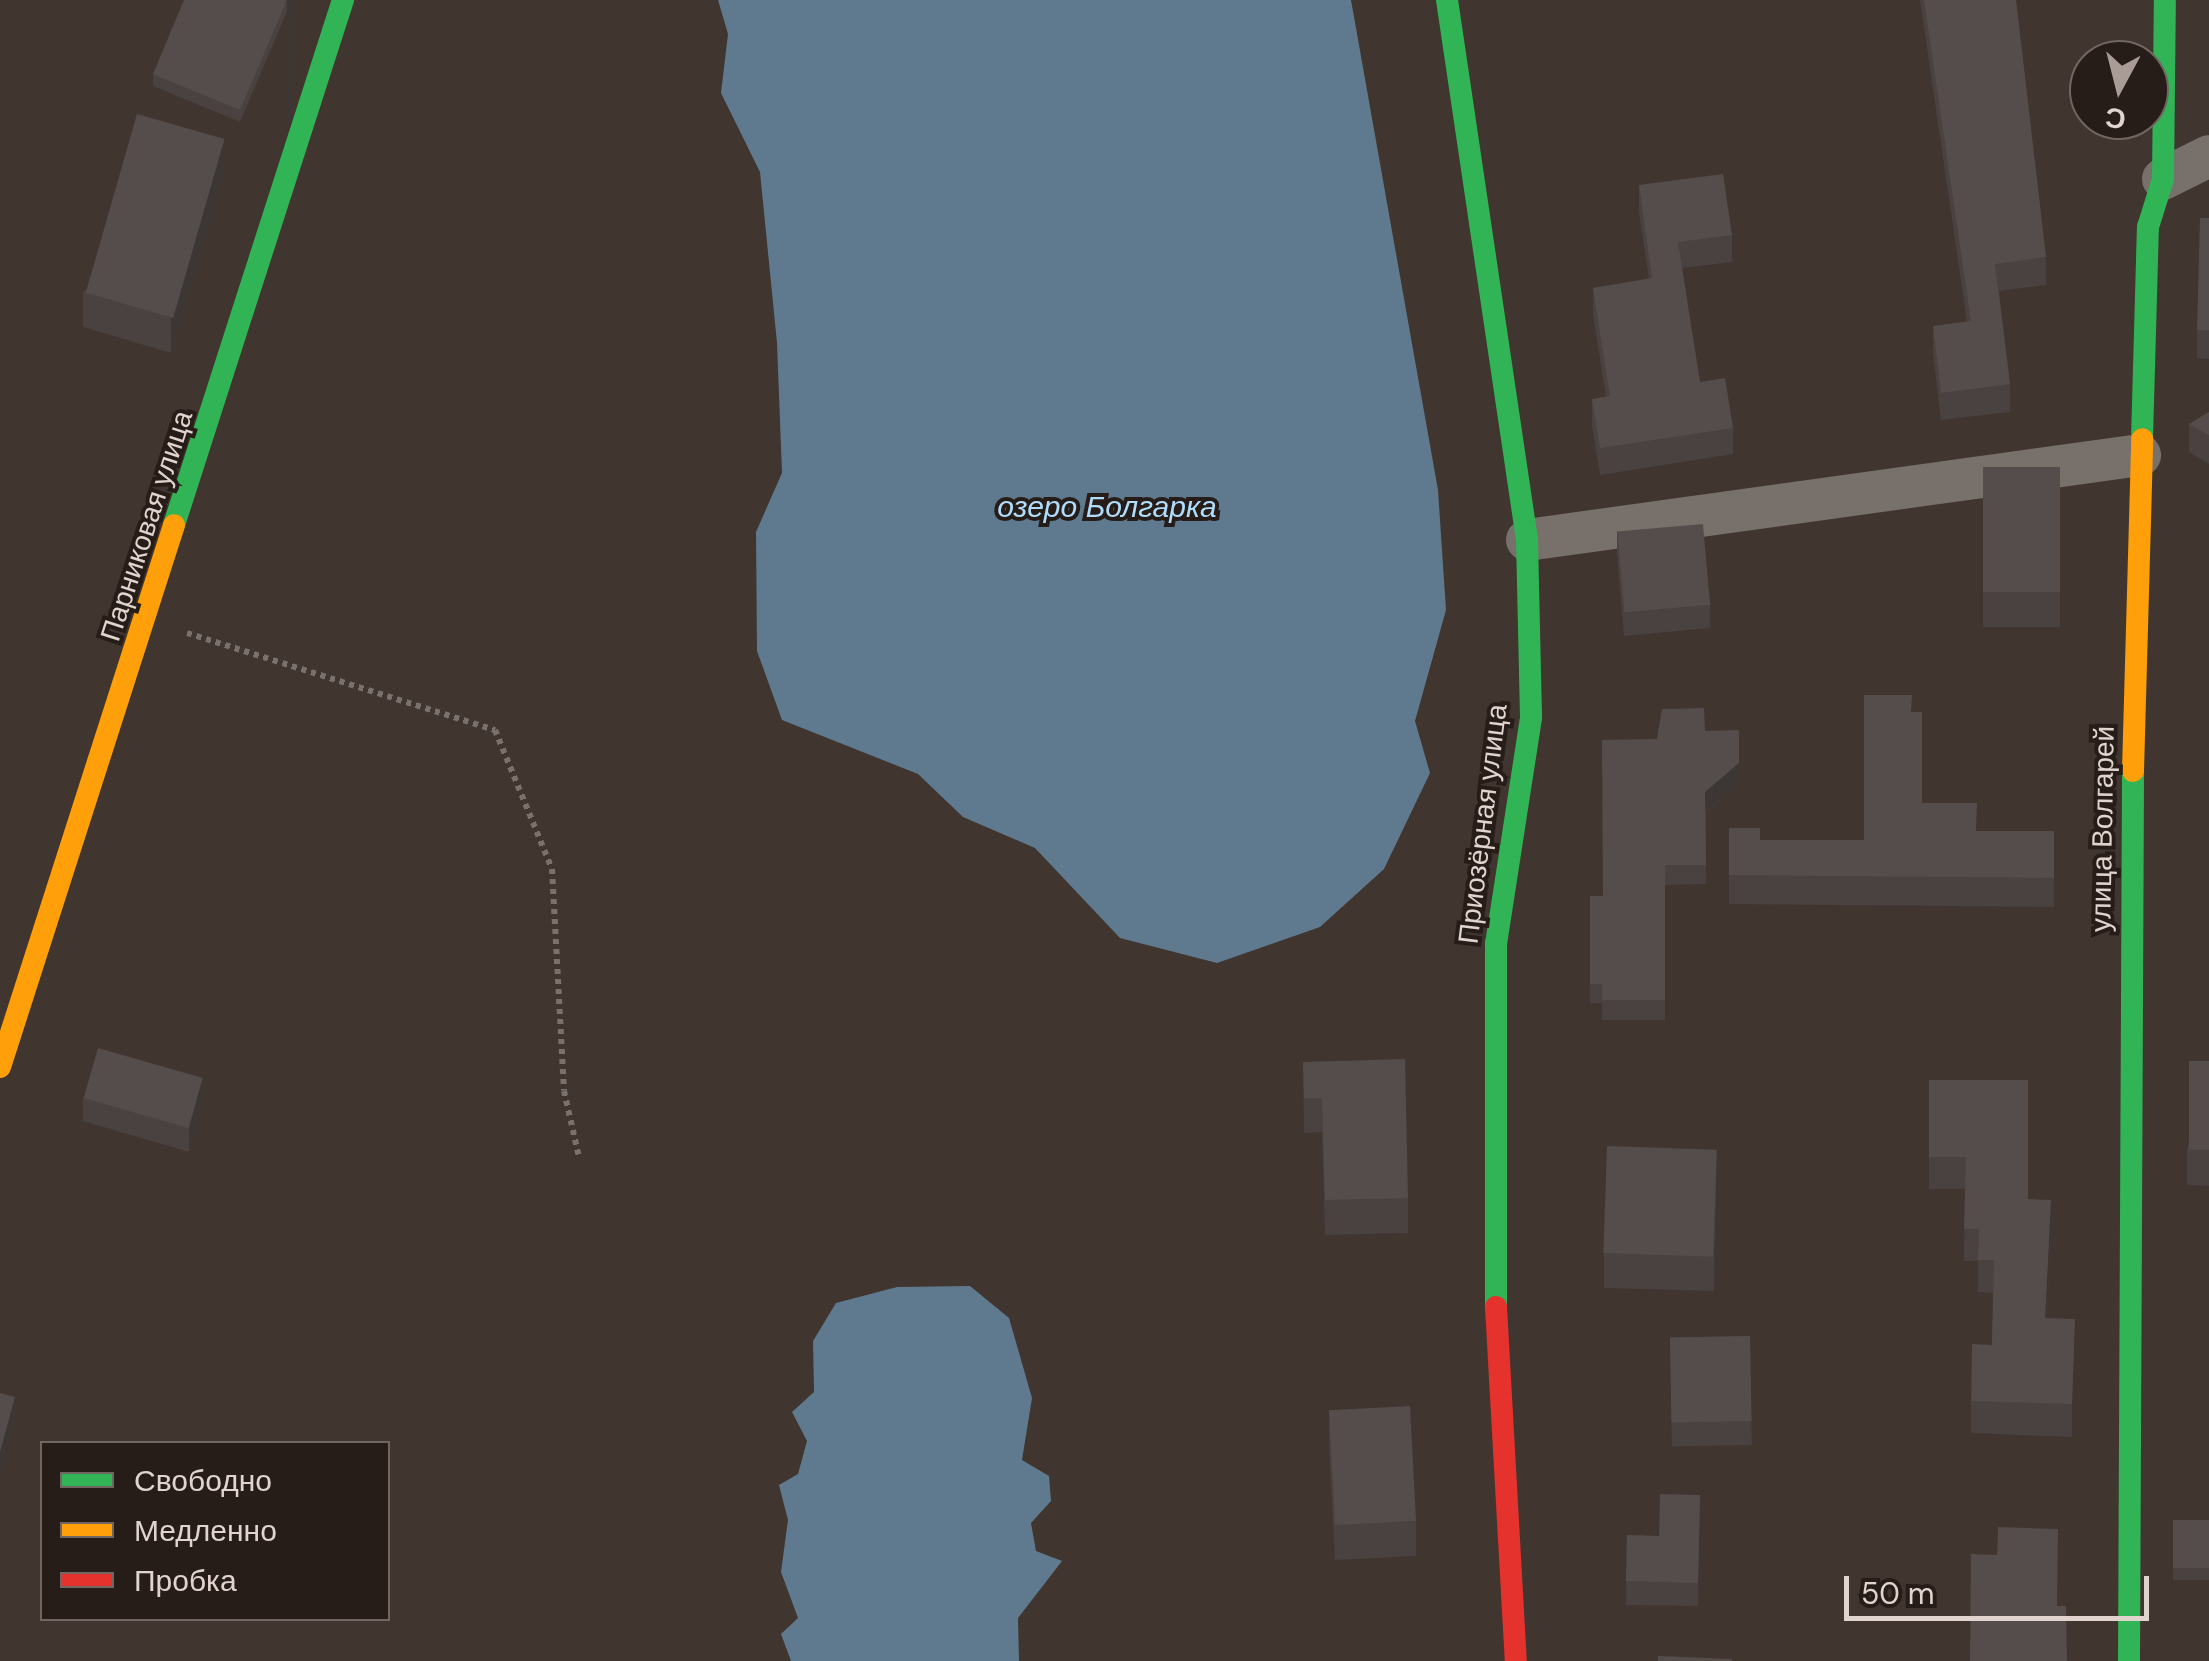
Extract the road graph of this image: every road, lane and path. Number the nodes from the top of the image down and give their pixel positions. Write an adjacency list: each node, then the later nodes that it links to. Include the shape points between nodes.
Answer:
1 (343, 0): 8 (street, Парниковая улица)
2 (1447, 0): 7 (street, Приозёрная улица)
3 (2165, 0): 5 (street, улица Волгарей)
4 (2209, 156): 5 (street)
5 (2163, 179): 6 (street, улица Волгарей, via 2148,227)
6 (2140, 455): 7 (street); 12 (street, улица Волгарей)
7 (1527, 540): 11 (street, Приозёрная улица, via 1531,718 1496,943 1492,1246)
8 (148, 620): 9 (street, Парниковая улица); 10 (path, via 495,730 552,869 564,1091)
9 (0, 1068)
10 (580, 1157)
11 (1516, 1661)
12 (2129, 1661)

